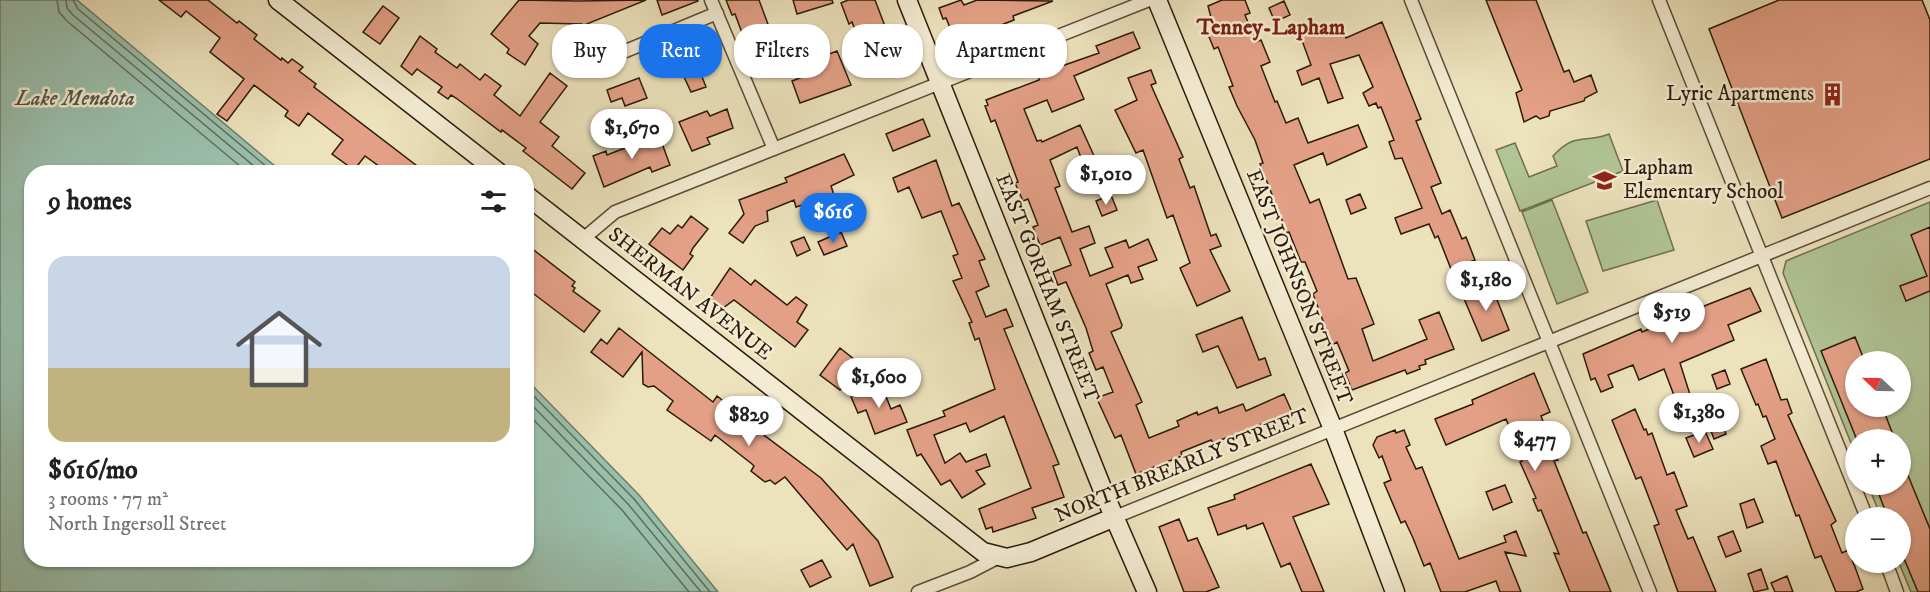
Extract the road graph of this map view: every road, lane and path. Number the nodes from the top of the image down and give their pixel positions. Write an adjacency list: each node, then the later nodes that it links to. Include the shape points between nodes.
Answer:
1 (278, 0): 12 (main road)
2 (711, 0): 8 (street)
3 (907, 0): 10 (main road, EAST GORHAM STREET)
4 (1149, 0): 10 (street)
5 (1157, 0): 18 (main road, EAST JOHNSON STREET)
6 (1412, 0): 17 (street)
7 (1659, 0): 16 (street)
8 (717, 13): 9 (street); 11 (street)
9 (627, 50)
10 (940, 83): 11 (street); 20 (main road, EAST GORHAM STREET)
11 (774, 150): 15 (street, via 615,212)
12 (489, 165)
13 (1930, 188): 16 (street, NORTH BREARLY STREET)
14 (534, 201): 15 (main road, SHERMAN AVENUE)
15 (583, 239): 21 (main road, SHERMAN AVENUE, via 963,538)
16 (1762, 256): 17 (street, NORTH BREARLY STREET); 19 (street)
17 (1550, 341): 18 (street, NORTH BREARLY STREET); 26 (street)
18 (1333, 429): 20 (street, NORTH BREARLY STREET); 25 (main road, EAST JOHNSON STREET)
19 (1863, 507)
20 (1115, 517): 21 (main road, NORTH BREARLY STREET, via 1031,552); 24 (main road, EAST GORHAM STREET)
21 (997, 558): 23 (street, NORTH BREARLY STREET)
22 (1890, 573): 27 (street)
23 (918, 592)
24 (1148, 592)
25 (1395, 592)
26 (1650, 592)
27 (1897, 592)

